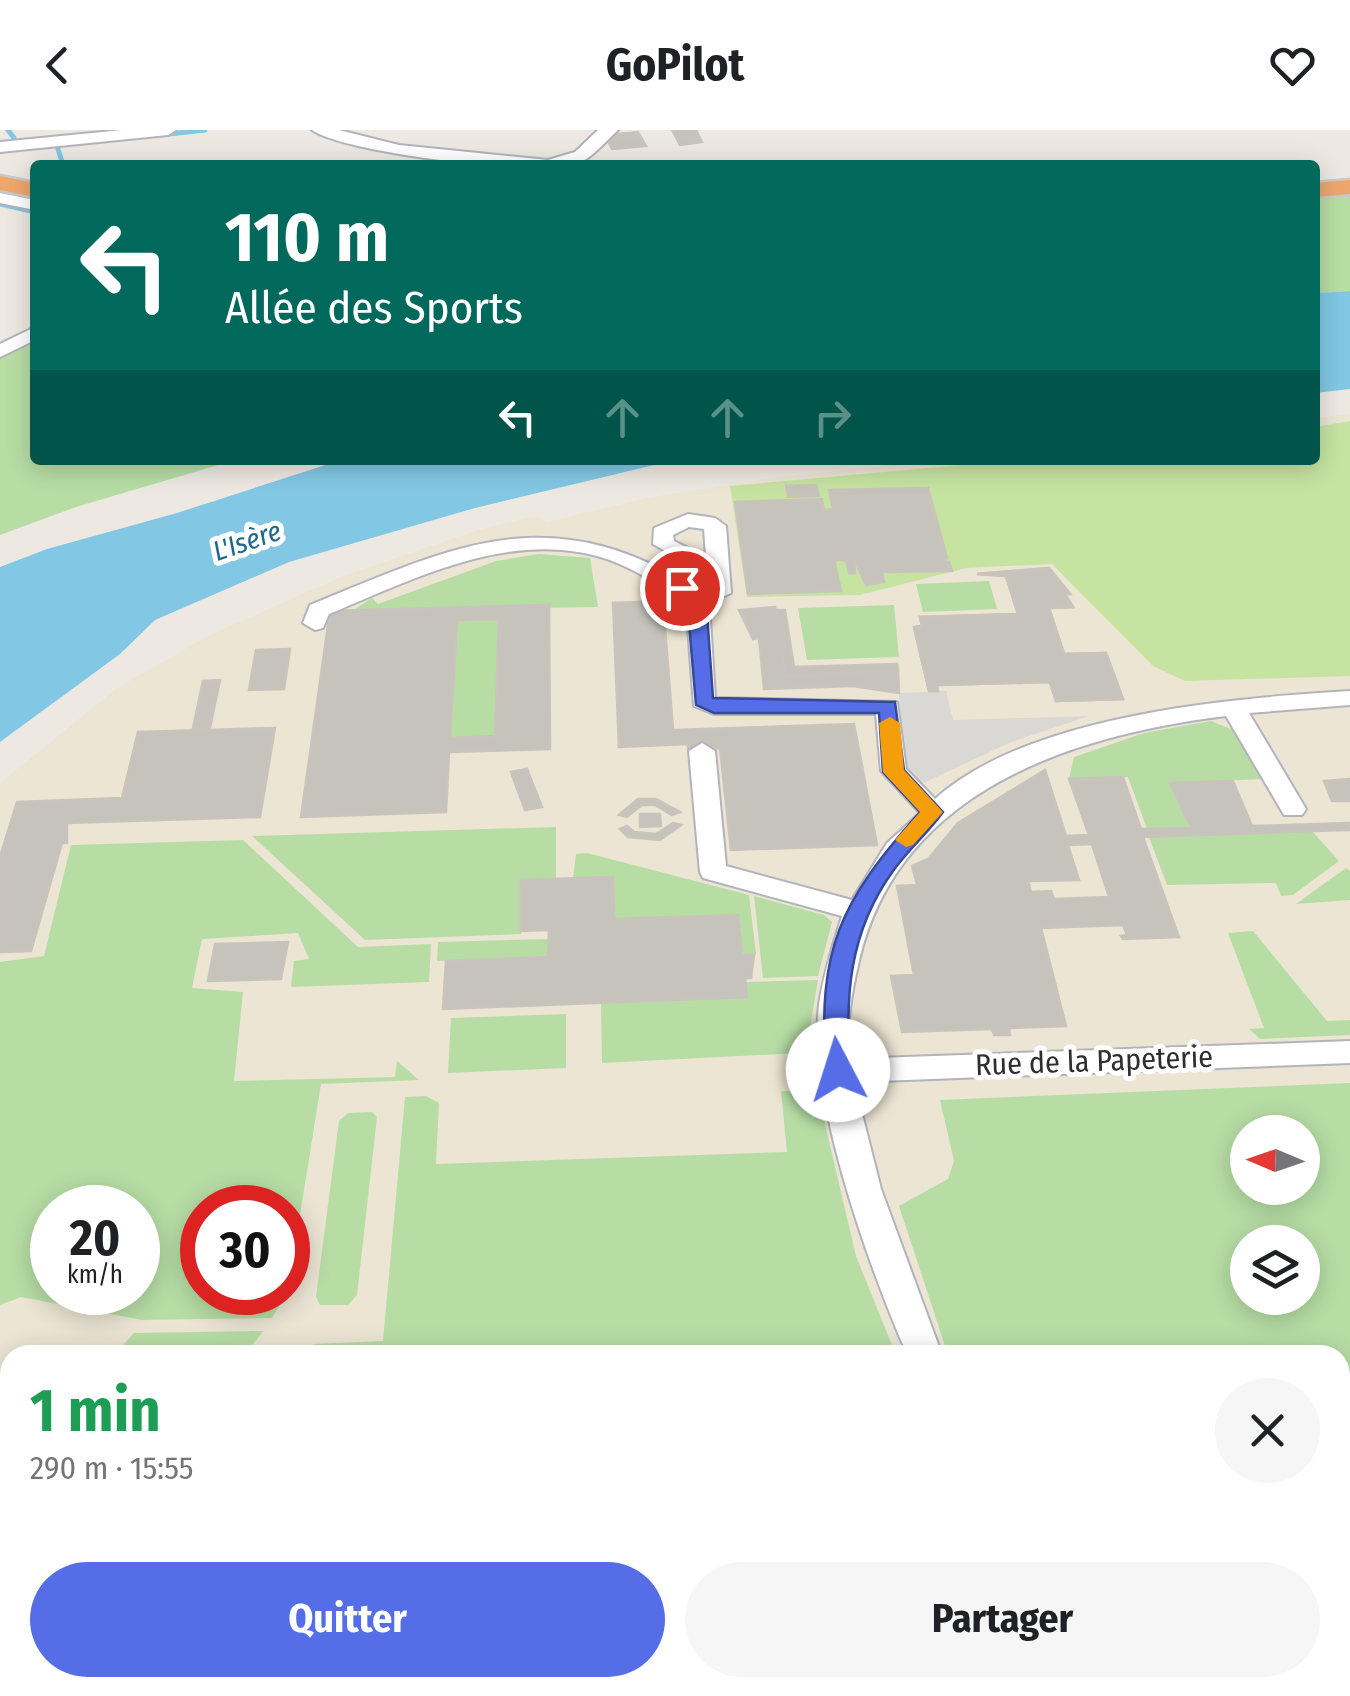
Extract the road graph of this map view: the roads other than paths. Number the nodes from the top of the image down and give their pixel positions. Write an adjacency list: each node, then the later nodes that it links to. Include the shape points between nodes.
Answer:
1 (168, 130): 4 (street)
2 (320, 130): 5 (street, via 399,150)
3 (610, 130): 6 (street)
4 (0, 147)
5 (498, 160)
6 (575, 160)
7 (0, 173): 9 (highway)
8 (1350, 178): 10 (highway)
9 (30, 179)
10 (1320, 181)
11 (0, 183): 13 (highway)
12 (1350, 187): 14 (highway)
13 (30, 189)
14 (1320, 190)
15 (0, 198): 16 (street)
16 (30, 204)
17 (30, 336): 18 (street)
18 (0, 351)
19 (716, 570): 20 (street, via 720,593)
20 (696, 599): 21 (street, via 596,545 528,542 488,546 371,589 318,610); 26 (street, via 703,700 714,707 888,706 894,772)
21 (315, 622)
22 (1350, 698): 23 (street)
23 (1233, 706): 25 (street); 26 (street, via 1160,716 1044,749 968,784)
24 (702, 751): 27 (street, via 713,872)
25 (1293, 809)
26 (932, 812): 27 (street, via 885,865)
27 (857, 911): 29 (street, via 833,1007)
28 (1350, 1052): 29 (street, Rue de la Papeterie)
29 (838, 1070): 30 (street, via 866,1194)
30 (920, 1345)

